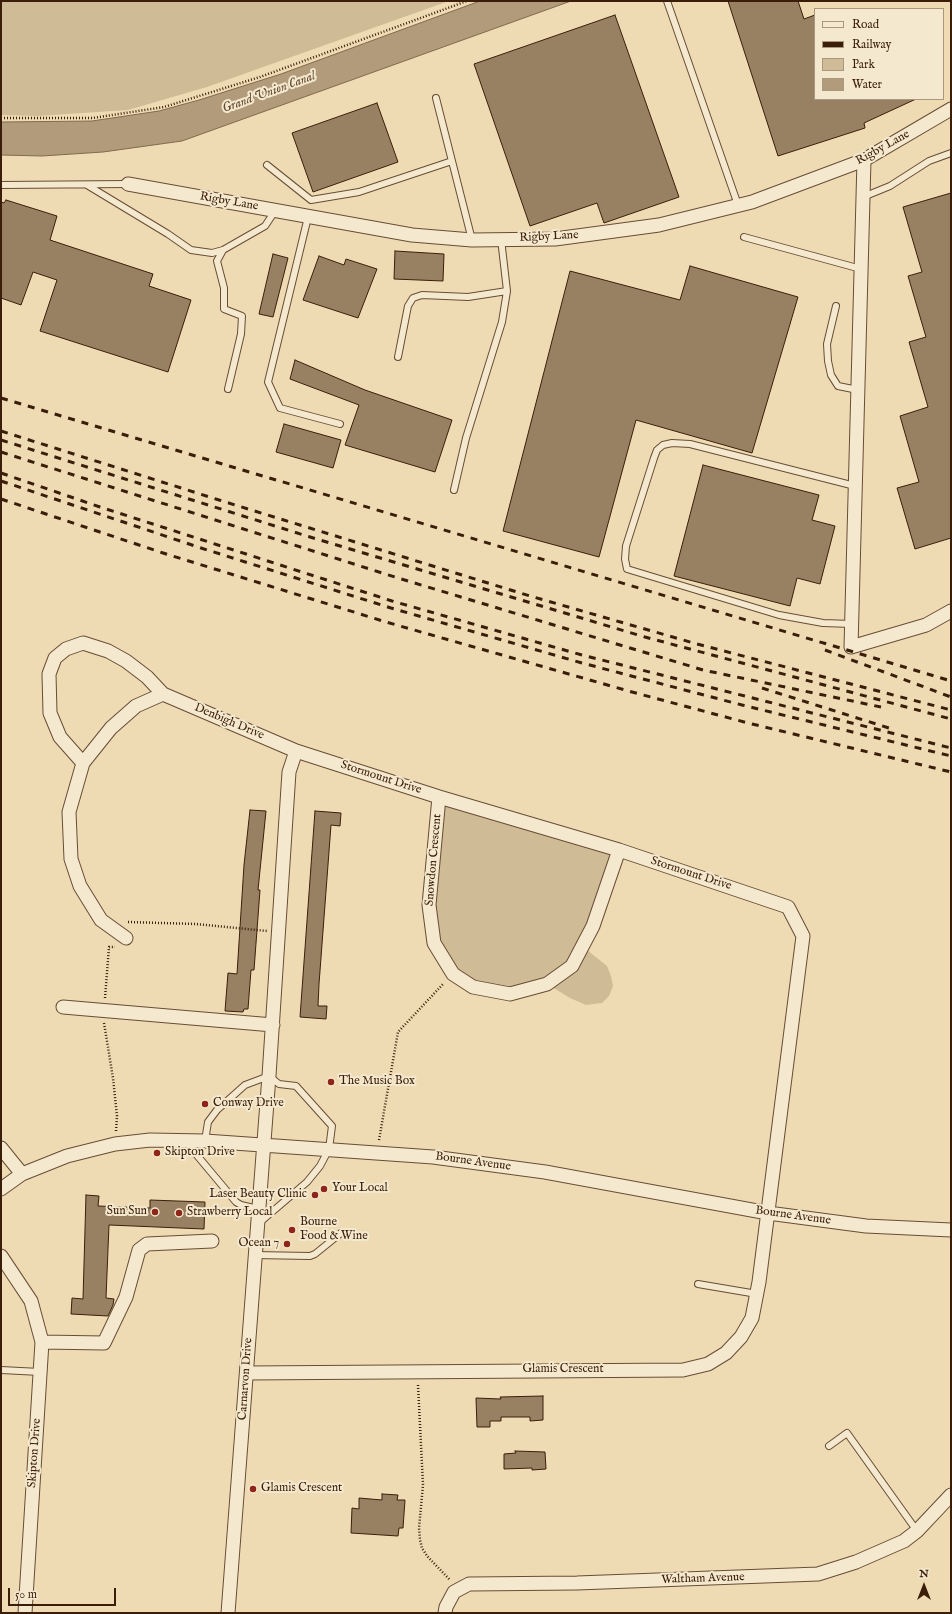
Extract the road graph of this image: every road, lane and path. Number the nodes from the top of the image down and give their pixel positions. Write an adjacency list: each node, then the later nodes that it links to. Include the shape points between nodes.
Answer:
1 (467, 1): 5 (path, via 260,77 164,107 93,118)
2 (668, 1): 14 (lane)
3 (436, 98): 8 (lane)
4 (951, 109): 7 (street, Rigby Lane)
5 (1, 118)
6 (951, 153): 13 (lane, via 929,161 890,186)
7 (864, 160): 13 (street); 14 (street, Rigby Lane)
8 (452, 161): 9 (lane, via 359,192 310,200); 19 (lane)
9 (267, 165)
10 (128, 184): 12 (lane); 15 (street, Rigby Lane)
11 (1, 185): 12 (lane)
12 (87, 185): 20 (lane, via 191,250 212,253)
13 (863, 197): 21 (street)
14 (738, 205): 18 (street, Rigby Lane, via 659,225 555,239)
15 (275, 211): 16 (street, Rigby Lane); 20 (lane, via 265,226)
16 (308, 217): 19 (street, Rigby Lane, via 412,235); 27 (lane, via 268,382 280,408)
17 (744, 237): 21 (lane)
18 (501, 239): 19 (street, Rigby Lane); 22 (lane)
19 (472, 240)
20 (223, 250): 25 (lane, via 217,261 224,288 224,309 242,316 241,334)
21 (861, 269): 26 (street)
22 (507, 291): 24 (lane, via 468,297 422,295 413,298 408,306); 29 (lane, via 502,322 466,438)
23 (836, 306): 26 (lane, via 827,344 831,375 838,386)
24 (398, 357)
25 (228, 389)
26 (858, 390): 28 (street)
27 (340, 424)
28 (855, 486): 31 (street); 31 (lane, via 690,444 663,445 657,450 654,458 626,546 625,559 627,569 779,615 823,623)
29 (454, 490)
30 (951, 611): 31 (street, via 926,625 851,647)
31 (852, 624)
32 (163, 694): 33 (street, Denbigh Drive); 34 (street, via 136,706 111,728); 34 (street, Denbigh Drive, via 147,677 108,651 82,643 66,648 55,658 49,674 50,713 60,736)
33 (296, 750): 35 (street, Stormount Drive); 37 (street, via 289,772)
34 (83, 763): 38 (street, via 69,812 71,859 80,886 101,920)
35 (439, 797): 36 (street, Stormount Drive); 39 (street, Snowdon Crescent, via 428,905 434,943)
36 (619, 850): 39 (street, Snowdon Crescent, via 593,926 572,966 547,984 510,994 473,987); 54 (street, Stormount Drive, via 788,907 803,936)
37 (279, 932): 38 (path, via 184,923 127,922); 42 (street)
38 (126, 938): 41 (path, via 118,948 109,947)
39 (453, 974): 50 (path, via 398,1032)
40 (63, 1007): 41 (street)
41 (103, 1010): 42 (street); 46 (path, via 117,1116)
42 (273, 1025): 43 (street)
43 (269, 1076): 45 (lane, via 245,1085 217,1110 208,1122); 47 (street); 49 (lane, via 279,1084 296,1086 332,1126)
44 (184, 1141): 45 (street, Bourne Avenue); 46 (street, Bourne Avenue, via 150,1140); 53 (lane, via 236,1202)
45 (206, 1141): 47 (street, Bourne Avenue)
46 (115, 1144): 51 (street, Bourne Avenue, via 67,1156)
47 (263, 1144): 49 (street, Bourne Avenue); 53 (street, Carnarvon Drive)
48 (1, 1148): 51 (street)
49 (329, 1149): 50 (street, Bourne Avenue); 55 (lane, via 307,1182)
50 (376, 1152): 54 (street, Bourne Avenue, via 545,1172)
51 (22, 1174): 52 (street, Bourne Avenue)
52 (1, 1189)
53 (258, 1209): 55 (street, Carnarvon Drive)
54 (768, 1213): 56 (street, Bourne Avenue, via 866,1226); 62 (street, Glamis Crescent)
55 (256, 1226): 59 (street, Carnarvon Drive)
56 (951, 1230)
57 (341, 1233): 59 (lane, via 310,1256)
58 (212, 1240): 63 (street, via 147,1244 139,1250 126,1297 104,1343)
59 (254, 1255): 67 (street, Carnarvon Drive)
60 (1, 1256): 63 (street, Skipton Drive, via 31,1301)
61 (698, 1284): 62 (lane)
62 (757, 1294): 66 (street, Glamis Crescent, via 752,1318 741,1338 726,1353 708,1364 683,1370)
63 (42, 1342): 65 (street, Skipton Drive)
64 (1, 1370): 65 (lane)
65 (40, 1372): 72 (street, Skipton Drive)
66 (418, 1372): 67 (street, Glamis Crescent); 71 (path, via 423,1485 420,1540 427,1556 451,1582)
67 (247, 1373): 73 (street, Carnarvon Drive)
68 (829, 1446): 70 (lane, via 847,1433)
69 (951, 1495): 70 (street, Waltham Avenue)
70 (918, 1531): 71 (street, Waltham Avenue, via 904,1541 856,1562 818,1574 578,1583 469,1584)
71 (454, 1592): 74 (street)
72 (25, 1613)
73 (228, 1613)
74 (445, 1613)

